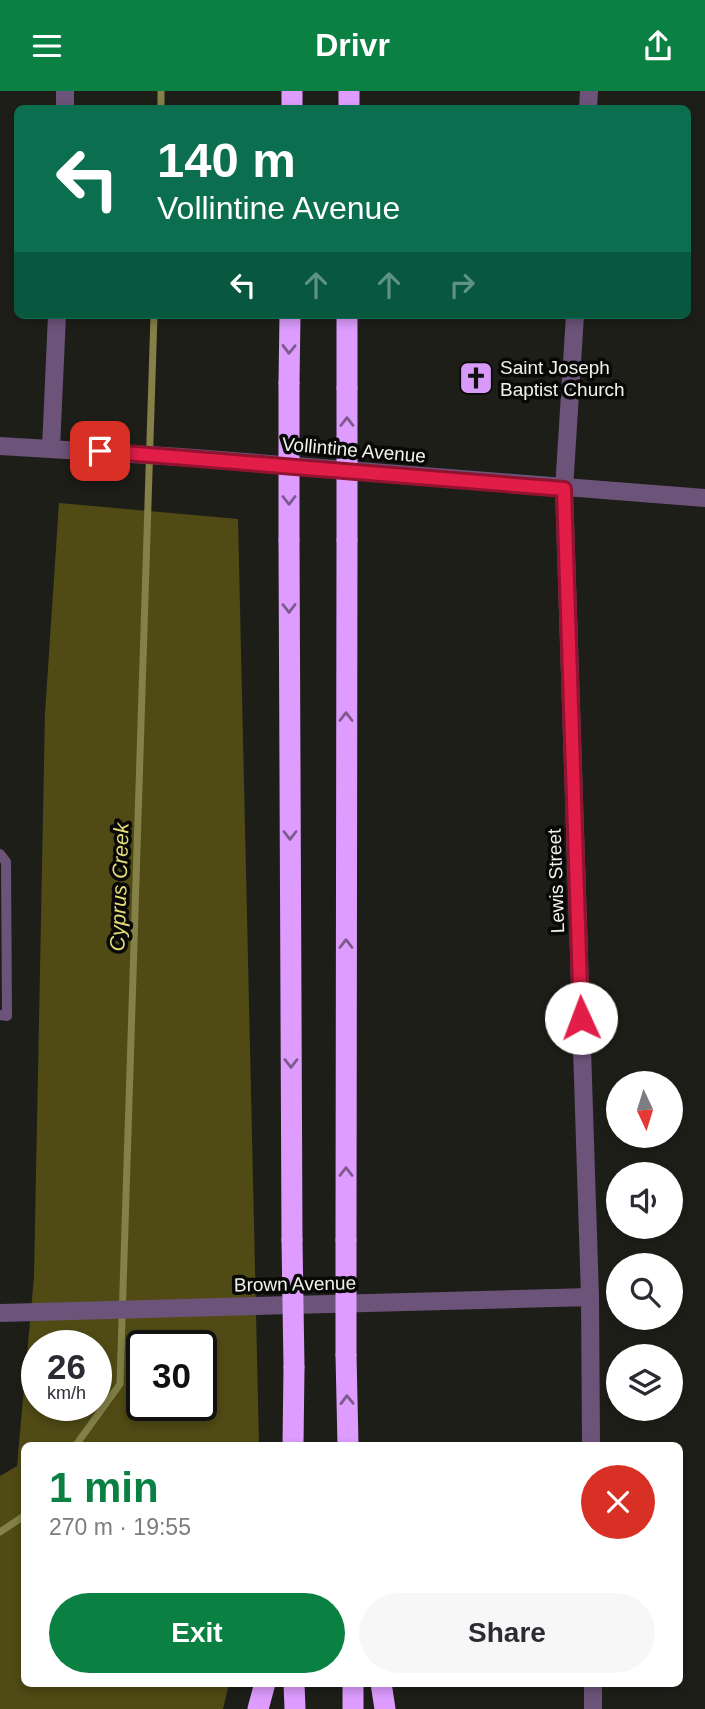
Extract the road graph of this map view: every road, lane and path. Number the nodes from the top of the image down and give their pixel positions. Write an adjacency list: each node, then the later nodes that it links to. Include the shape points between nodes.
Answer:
1 (57, 319): 6 (street)
2 (290, 319): 14 (highway, one-way to 14, bridge)
3 (347, 319): 13 (highway, one-way to 3, bridge)
4 (575, 319): 7 (street, Lewis Street)
5 (0, 446): 6 (street, Vollintine Avenue)
6 (51, 448): 7 (street, Vollintine Avenue)
7 (564, 489): 8 (street, Vollintine Avenue); 11 (street, Lewis Street)
8 (705, 498)
9 (0, 854): 10 (lane, via 6,862 7,1016)
10 (0, 1015)
11 (590, 1297): 12 (street, Brown Avenue); 15 (street, Lewis Street)
12 (0, 1313)
13 (348, 1441)
14 (293, 1442)
15 (591, 1442)
16 (264, 1687): 21 (highway)
17 (294, 1687): 22 (highway)
18 (353, 1687): 23 (highway)
19 (382, 1687): 24 (highway)
20 (593, 1687): 25 (street)
21 (258, 1709)
22 (295, 1709)
23 (353, 1709)
24 (385, 1709)
25 (593, 1709)

